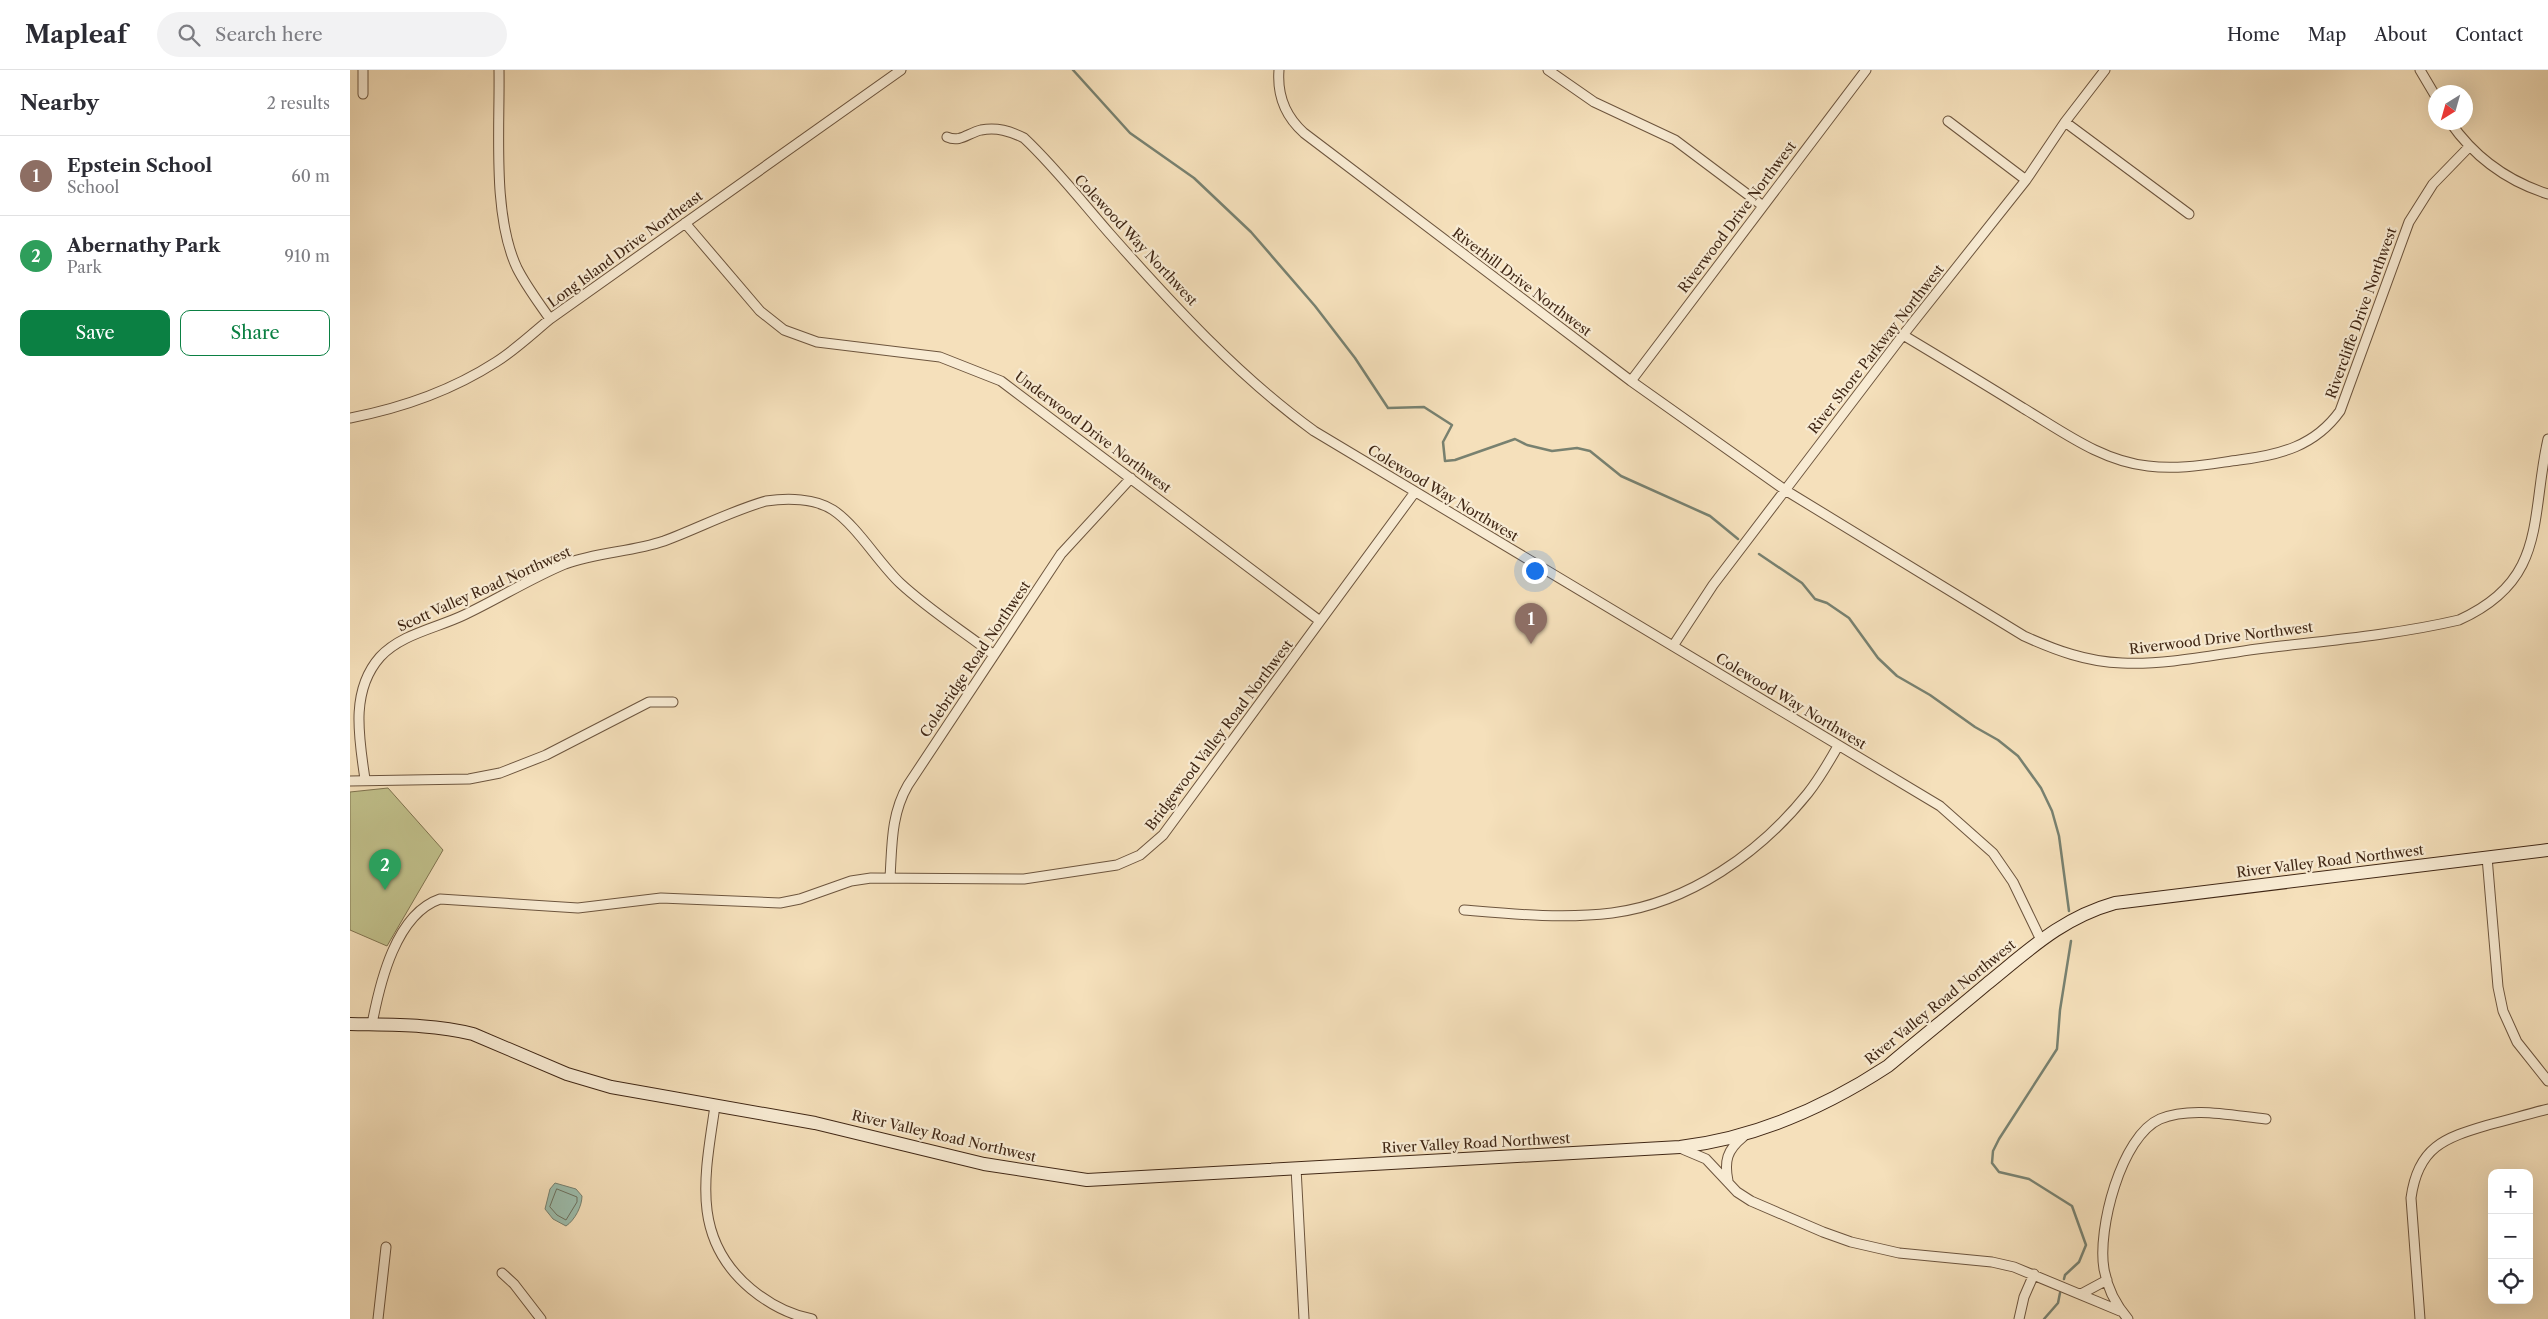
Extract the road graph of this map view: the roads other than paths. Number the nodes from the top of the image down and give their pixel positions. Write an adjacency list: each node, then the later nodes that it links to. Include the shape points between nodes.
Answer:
1 (363, 70): 10 (street)
2 (499, 70): 21 (street, via 501,197 507,240 517,267)
3 (901, 70): 20 (street, Long Island Drive Northeast)
4 (1279, 70): 23 (street, Riverhill Drive Northwest, via 1283,106 1304,133)
5 (1548, 70): 18 (street, via 1594,102 1675,140)
6 (1866, 70): 18 (street, Riverwood Drive Northwest)
7 (2105, 70): 12 (street, River Shore Parkway Northwest)
8 (2420, 70): 9 (street)
9 (2429, 85)
10 (364, 94)
11 (1948, 120): 16 (street)
12 (2065, 122): 16 (street, River Shore Parkway Northwest); 19 (street)
13 (2456, 130): 15 (street)
14 (947, 137): 28 (street, Colewood Way Northwest, via 959,140 995,128 1024,138 1147,275 1258,388 1314,431)
15 (2469, 147): 17 (street, via 2507,177); 22 (street, Rivercliffe Drive Northwest, via 2433,184 2409,222 2340,411 2320,435 2294,449 2259,458 2177,468 2121,461 2086,446)
16 (2026, 180): 22 (street, River Shore Parkway Northwest)
17 (2548, 194)
18 (1763, 206): 23 (street, Riverwood Drive Northwest)
19 (2189, 214)
20 (685, 223): 21 (street, Long Island Drive Northeast); 26 (street, Underwood Drive Northwest, via 760,311 784,330 817,342 940,357 987,375 1014,390)
21 (550, 319): 24 (street, Long Island Drive Northeast, via 498,361 465,381 418,401)
22 (1903, 335): 27 (street, River Shore Parkway Northwest)
23 (1631, 381): 27 (street, Riverhill Drive Northwest)
24 (350, 418)
25 (2548, 438): 27 (street, Riverwood Drive Northwest, via 2528,555 2516,577 2480,610 2442,624 2151,662 2090,660 2024,636)
26 (1131, 478): 29 (street, Underwood Drive Northwest); 31 (street, Colebridge Road Northwest, via 1061,554)
27 (1784, 490): 30 (street, River Shore Parkway Northwest, via 1713,585)
28 (1415, 492): 29 (street, Bridgewood Valley Road Northwest); 30 (street, Colewood Way Northwest)
29 (1320, 621): 38 (street, Bridgewood Valley Road Northwest, via 1163,835 1140,856 1117,865 1024,879)
30 (1673, 646): 33 (street, Colewood Way Northwest)
31 (994, 655): 34 (street, Scott Valley Road Northwest, via 901,584 834,510 812,502 766,501 663,541 599,554 565,565 394,645 380,656 372,668 360,700 357,730); 38 (street, Colebridge Road Northwest, via 901,796 893,823)
32 (673, 702): 34 (street, via 648,702 546,755 500,773 469,779)
33 (1838, 746): 39 (street, via 1809,792 1772,832 1723,869 1675,896 1632,909 1591,914); 40 (street, Colewood Way Northwest, via 1940,806 1993,853 2013,882)
34 (365, 780): 35 (street)
35 (350, 781)
36 (2548, 850): 37 (street, River Valley Road Northwest)
37 (2487, 857): 40 (street, River Valley Road Northwest, via 2115,903 2076,917); 43 (street, via 2498,987 2504,1011 2517,1042)
38 (890, 878): 42 (street, Bridgewood Valley Road Northwest, via 851,880 780,903 661,898 578,908 440,899 415,913 396,947 380,981)
39 (1464, 910)
40 (2041, 940): 47 (street, River Valley Road Northwest, via 1888,1066 1816,1107)
41 (350, 1024): 42 (street, River Valley Road Northwest)
42 (372, 1024): 44 (street, River Valley Road Northwest, via 457,1030 567,1074 627,1091)
43 (2548, 1082)
44 (715, 1106): 49 (street, River Valley Road Northwest, via 815,1123 984,1164 1087,1180); 59 (street, via 704,1191 716,1245 738,1278 761,1297 787,1311)
45 (2548, 1109): 63 (street, via 2454,1135 2435,1146 2421,1163 2411,1198)
46 (2266, 1119): 54 (street, via 2199,1113 2175,1115 2160,1119 2145,1130 2127,1156 2109,1208 2103,1241)
47 (1742, 1137): 48 (street, River Valley Road Northwest); 50 (street, via 1727,1156)
48 (1680, 1148): 49 (street, River Valley Road Northwest); 50 (street, via 1706,1159)
49 (1296, 1168): 60 (street)
50 (1728, 1182): 53 (street, via 1751,1201 1851,1242 1899,1253 1992,1262)
51 (386, 1247): 57 (street)
52 (502, 1273): 58 (street)
53 (2034, 1274): 55 (street); 61 (street)
54 (2107, 1280): 55 (street); 56 (street)
55 (2081, 1294): 56 (street)
56 (2120, 1311): 62 (street)
57 (378, 1319)
58 (541, 1319)
59 (812, 1319)
60 (1304, 1319)
61 (2019, 1319)
62 (2128, 1319)
63 (2420, 1319)

